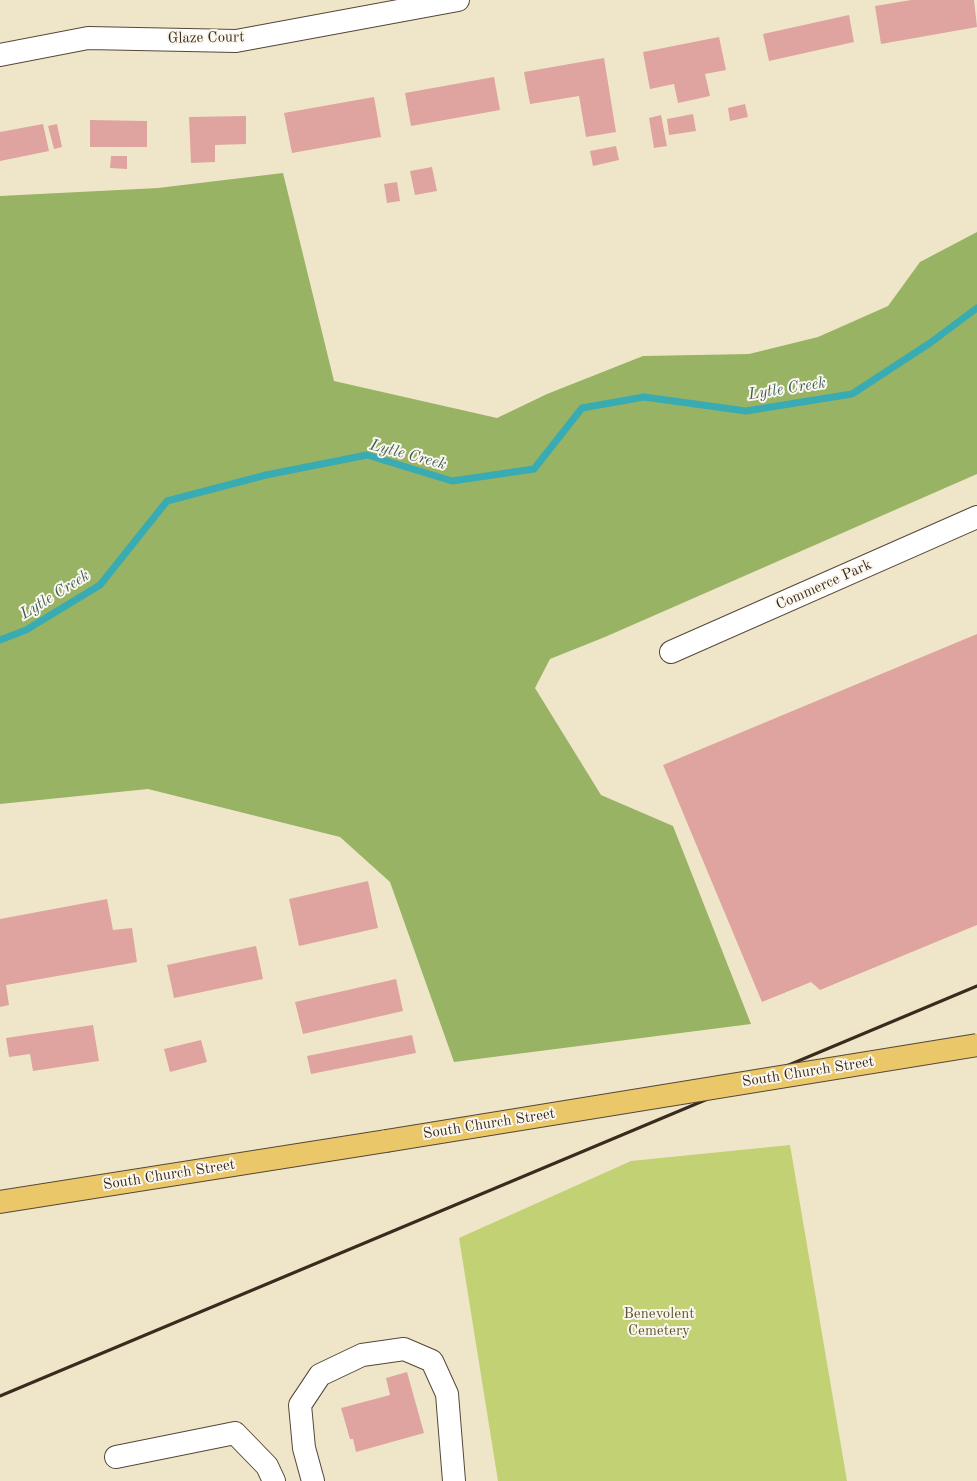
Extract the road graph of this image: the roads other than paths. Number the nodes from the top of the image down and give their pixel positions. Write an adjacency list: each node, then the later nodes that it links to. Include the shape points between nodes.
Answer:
1 (458, 0): 2 (street, Glaze Court, via 236,41 88,38)
2 (0, 55)
3 (977, 517): 4 (street, Commerce Park)
4 (671, 652)
5 (977, 1045): 6 (main road, South Church Street, bridge)
6 (0, 1202)
7 (116, 1457): 8 (street, via 235,1433 267,1466)
8 (274, 1481)
9 (313, 1481): 10 (street, via 304,1448 300,1405 320,1375 362,1355 404,1349 432,1361 447,1394)
10 (454, 1481)

